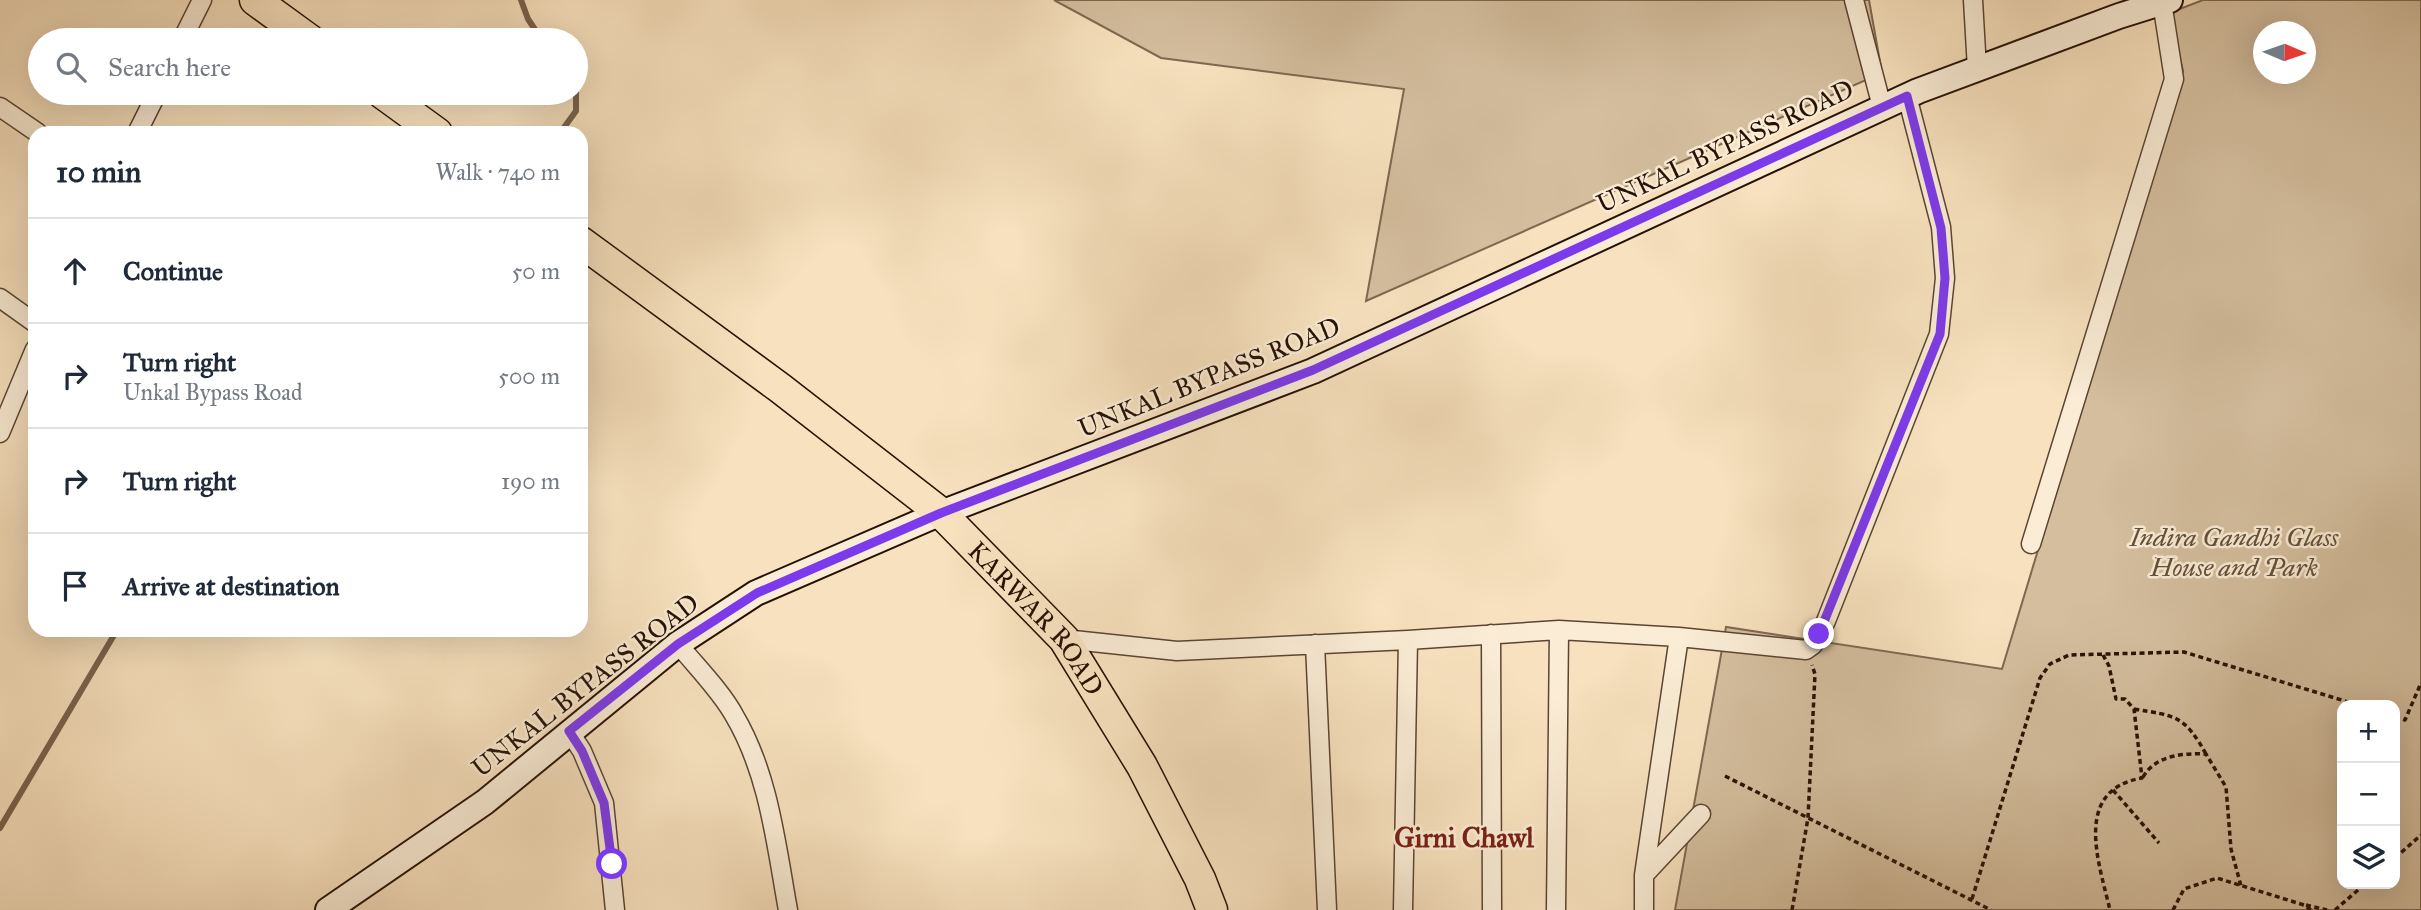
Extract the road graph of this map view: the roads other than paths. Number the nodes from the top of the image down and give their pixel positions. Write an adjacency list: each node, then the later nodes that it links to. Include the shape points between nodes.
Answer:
1 (202, 0): 6 (street)
2 (255, 0): 7 (highway)
3 (1854, 0): 13 (street)
4 (1973, 0): 8 (street)
5 (2166, 1): 8 (main road, UNKAL BYPASS ROAD); 23 (street, via 2174,79)
6 (189, 28)
7 (294, 28)
8 (1977, 69): 9 (main road, UNKAL BYPASS ROAD)
9 (1907, 96): 13 (main road, UNKAL BYPASS ROAD); 26 (street, via 1941,228 1945,278 1940,334 1826,621 1807,650)
10 (151, 105): 15 (street)
11 (398, 105): 16 (highway)
12 (0, 107): 14 (street)
13 (1882, 107): 22 (main road, UNKAL BYPASS ROAD, via 1313,370)
14 (28, 126)
15 (140, 126)
16 (427, 126)
17 (588, 247): 22 (highway, KARWAR ROAD)
18 (0, 298): 19 (street)
19 (28, 318)
20 (28, 366): 21 (street)
21 (0, 433)
22 (941, 513): 27 (highway, KARWAR ROAD); 29 (main road, UNKAL BYPASS ROAD, via 757,593)
23 (2031, 544)
24 (1559, 630): 25 (street); 26 (street); 41 (street)
25 (1491, 634): 28 (street); 40 (street)
26 (1679, 637): 33 (street)
27 (1063, 639): 30 (street, via 1178,651); 37 (highway, KARWAR ROAD, via 1142,766)
28 (1408, 640): 30 (street); 39 (street)
29 (678, 644): 31 (main road, UNKAL BYPASS ROAD); 36 (street, via 734,714 754,759 774,824)
30 (1315, 644): 38 (street)
31 (569, 731): 34 (main road, UNKAL BYPASS ROAD, via 485,802); 35 (street, via 604,803)
32 (1701, 814): 33 (street)
33 (1644, 875): 42 (street)
34 (328, 910)
35 (615, 910)
36 (788, 910)
37 (1212, 910)
38 (1327, 910)
39 (1403, 910)
40 (1492, 910)
41 (1556, 910)
42 (1644, 910)

